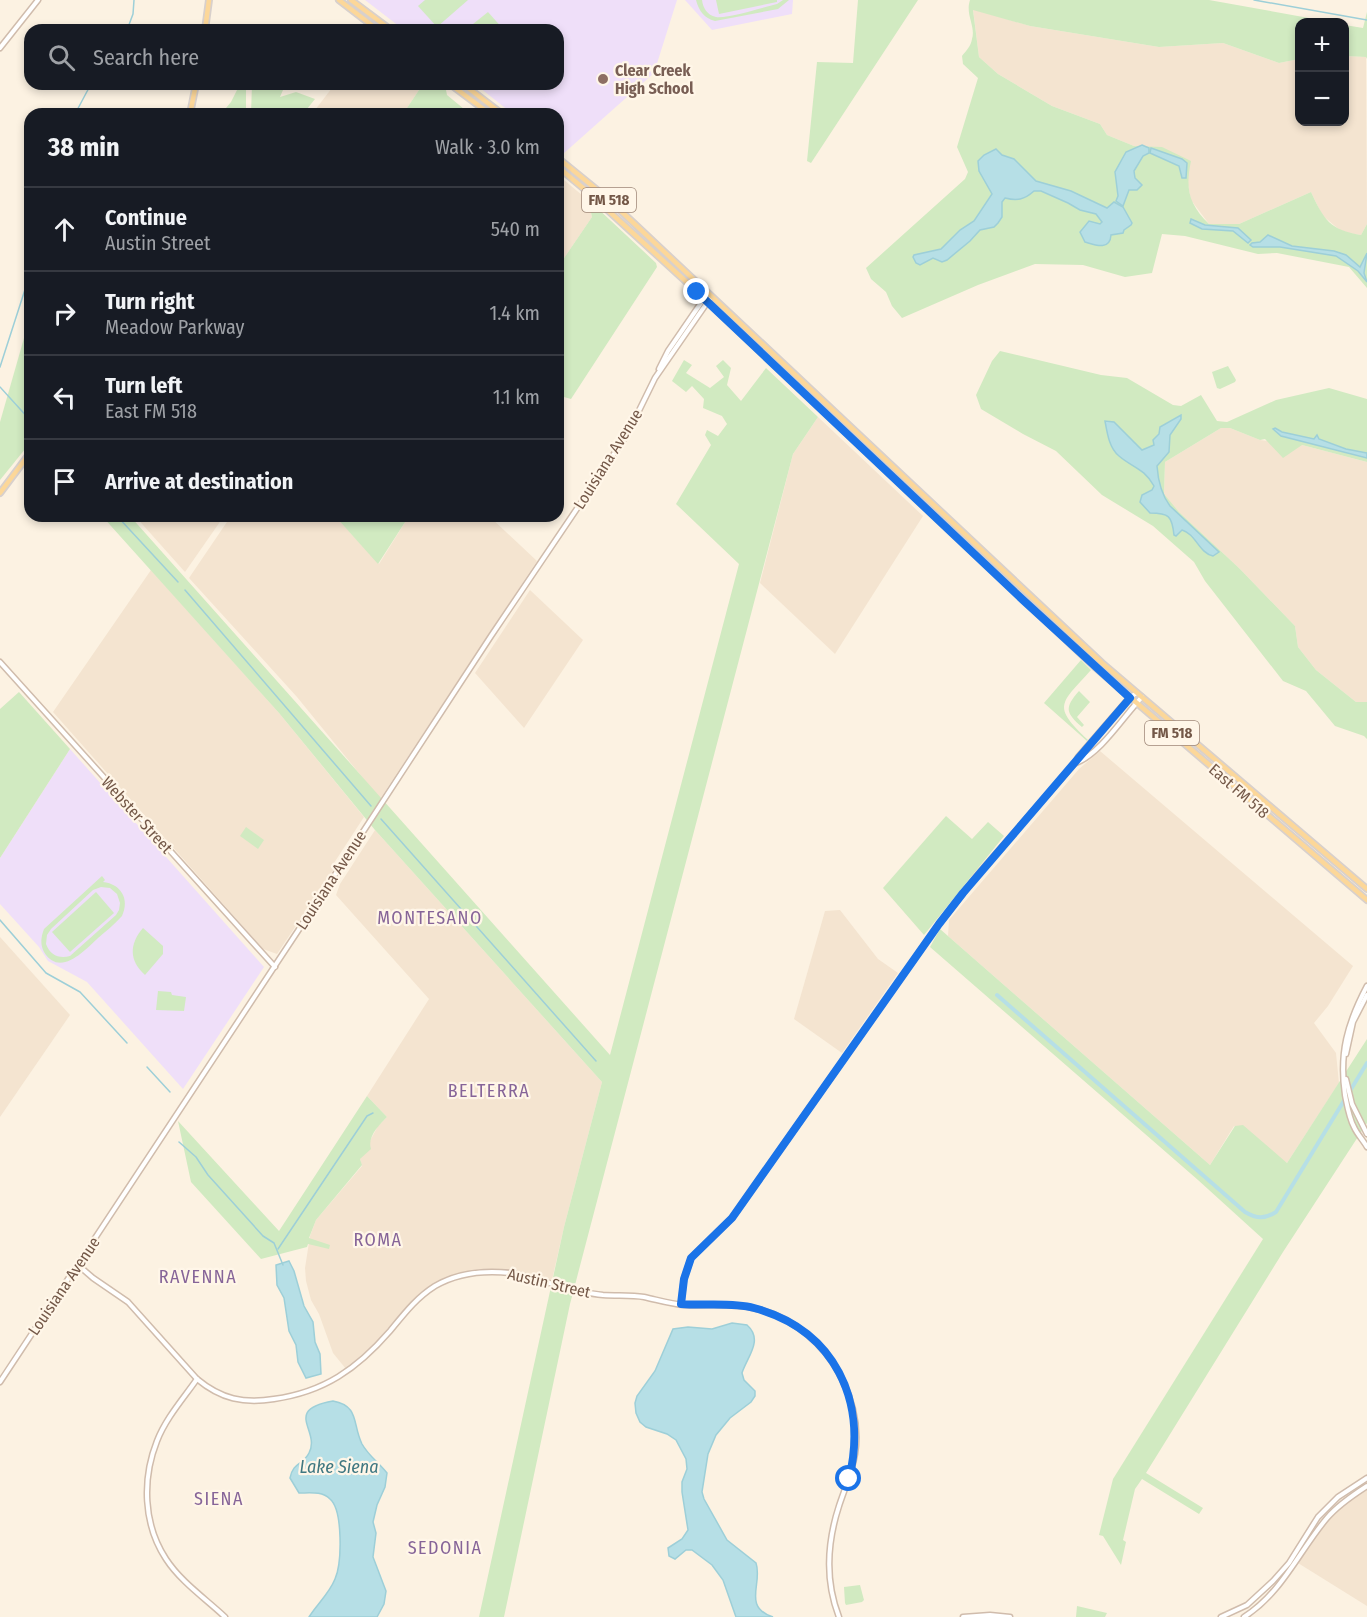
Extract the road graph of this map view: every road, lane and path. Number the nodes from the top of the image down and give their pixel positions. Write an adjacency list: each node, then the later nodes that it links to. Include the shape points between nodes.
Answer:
1 (38, 0): 8 (street)
2 (209, 0): 5 (main road)
3 (339, 0): 6 (main road)
4 (351, 0): 7 (main road)
5 (206, 24)
6 (370, 24)
7 (383, 24)
8 (0, 48)
9 (195, 90): 14 (main road)
10 (458, 90): 13 (main road)
11 (471, 90): 12 (main road)
12 (475, 93): 13 (main road); 16 (main road)
13 (471, 100): 15 (main road)
14 (191, 108)
15 (482, 108)
16 (494, 108)
17 (564, 163): 19 (main road, East FM 518 / FM 518)
18 (564, 172): 20 (main road, East FM 518 / FM 518)
19 (607, 198): 20 (main road); 21 (main road, East FM 518 / FM 518)
20 (602, 204): 22 (main road, East FM 518 / FM 518)
21 (657, 245): 22 (main road); 23 (main road, East FM 518 / FM 518)
22 (651, 250): 24 (main road, East FM 518 / FM 518)
23 (709, 295): 24 (street, Louisiana Avenue); 25 (main road, East FM 518 / FM 518)
24 (705, 301): 26 (main road, East FM 518 / FM 518); 39 (street, Louisiana Avenue, via 657,376 628,433)
25 (761, 344): 26 (main road); 30 (main road, East FM 518 / FM 518)
26 (756, 349): 32 (main road, East FM 518 / FM 518)
27 (24, 461): 28 (main road)
28 (0, 493)
29 (0, 662): 39 (street, Webster Street)
30 (1137, 693): 31 (main road, East FM 518 / FM 518); 32 (street)
31 (1142, 697): 33 (street); 35 (main road, East FM 518 / FM 518)
32 (1130, 698): 33 (main road, East FM 518 / FM 518); 34 (street)
33 (1137, 703): 34 (street, via 1098,747); 36 (main road, East FM 518 / FM 518)
34 (1075, 763): 45 (street, via 957,901 732,1218 695,1253 684,1279)
35 (1242, 783): 36 (main road); 37 (main road, East FM 518 / FM 518)
36 (1237, 789): 38 (main road, East FM 518 / FM 518)
37 (1367, 889)
38 (1367, 900)
39 (275, 967): 44 (street, Louisiana Avenue)
40 (1367, 987): 43 (street, via 1346,1035 1343,1066 1353,1126)
41 (1367, 995): 42 (street, via 1346,1053 1351,1100)
42 (1367, 1134)
43 (1367, 1147)
44 (78, 1265): 46 (street, Austin Street, via 124,1298); 47 (street, Louisiana Avenue)
45 (681, 1304): 46 (street, Austin Street, via 600,1295 511,1273 468,1273 425,1293 358,1363 331,1383 286,1398 244,1402 220,1395); 51 (street, Austin Street, via 751,1307 781,1318 813,1339 839,1373 850,1397 856,1439 829,1555 829,1578)
46 (197, 1379): 50 (street, via 158,1439 149,1463 147,1506 166,1559)
47 (0, 1382)
48 (1367, 1478): 54 (street, via 1318,1516 1273,1581 1246,1605)
49 (1367, 1485): 55 (street, via 1329,1515 1279,1586)
50 (225, 1617)
51 (839, 1617)
52 (963, 1617): 53 (street)
53 (1010, 1617)
54 (1221, 1617)
55 (1244, 1617)

